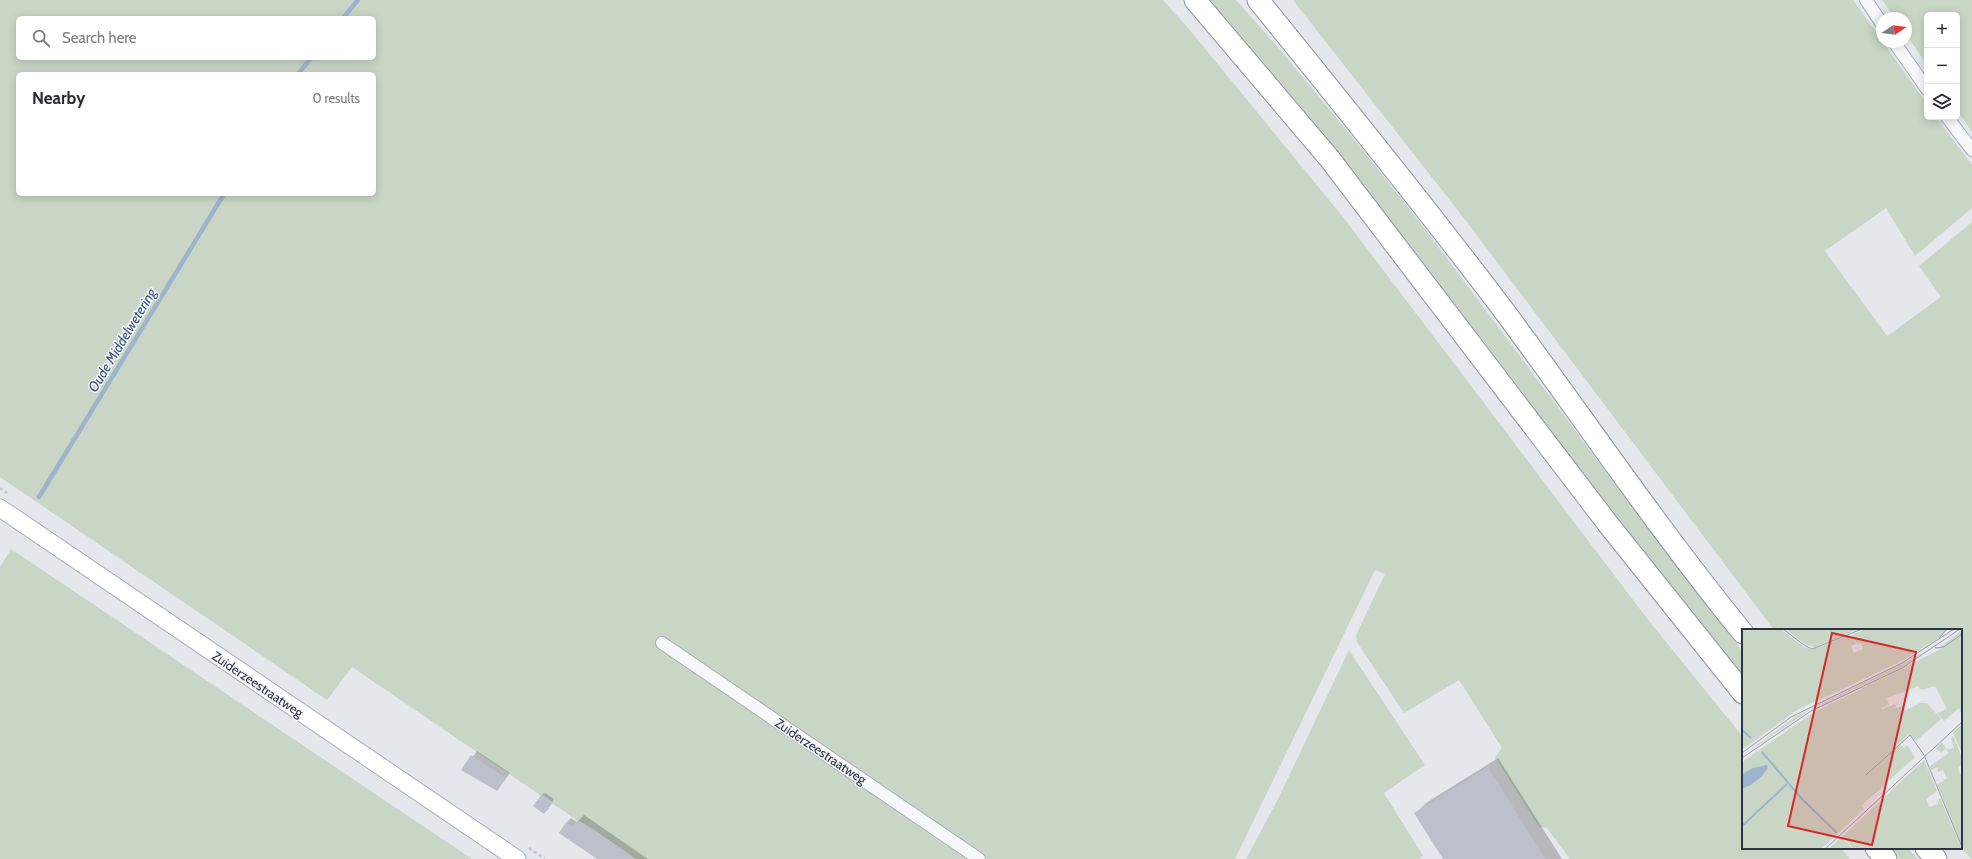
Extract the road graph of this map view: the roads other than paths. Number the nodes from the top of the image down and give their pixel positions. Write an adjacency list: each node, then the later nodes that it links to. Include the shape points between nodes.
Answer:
1 (1195, 0): 12 (highway, via 1329,158 1608,524)
2 (1258, 0): 10 (highway, via 1377,146 1502,309 1621,473)
3 (1866, 0): 4 (street)
4 (1876, 15)
5 (1898, 48): 6 (street)
6 (1924, 85)
7 (1949, 120): 8 (street)
8 (1972, 150)
9 (0, 508): 15 (main road, Zuiderzeestraatweg)
10 (1742, 632)
11 (662, 643): 16 (street, Zuiderzeestraatweg)
12 (1742, 692)
13 (1877, 849): 17 (highway)
14 (1927, 849): 18 (highway)
15 (517, 859)
16 (979, 859)
17 (1886, 859)
18 (1936, 859)

